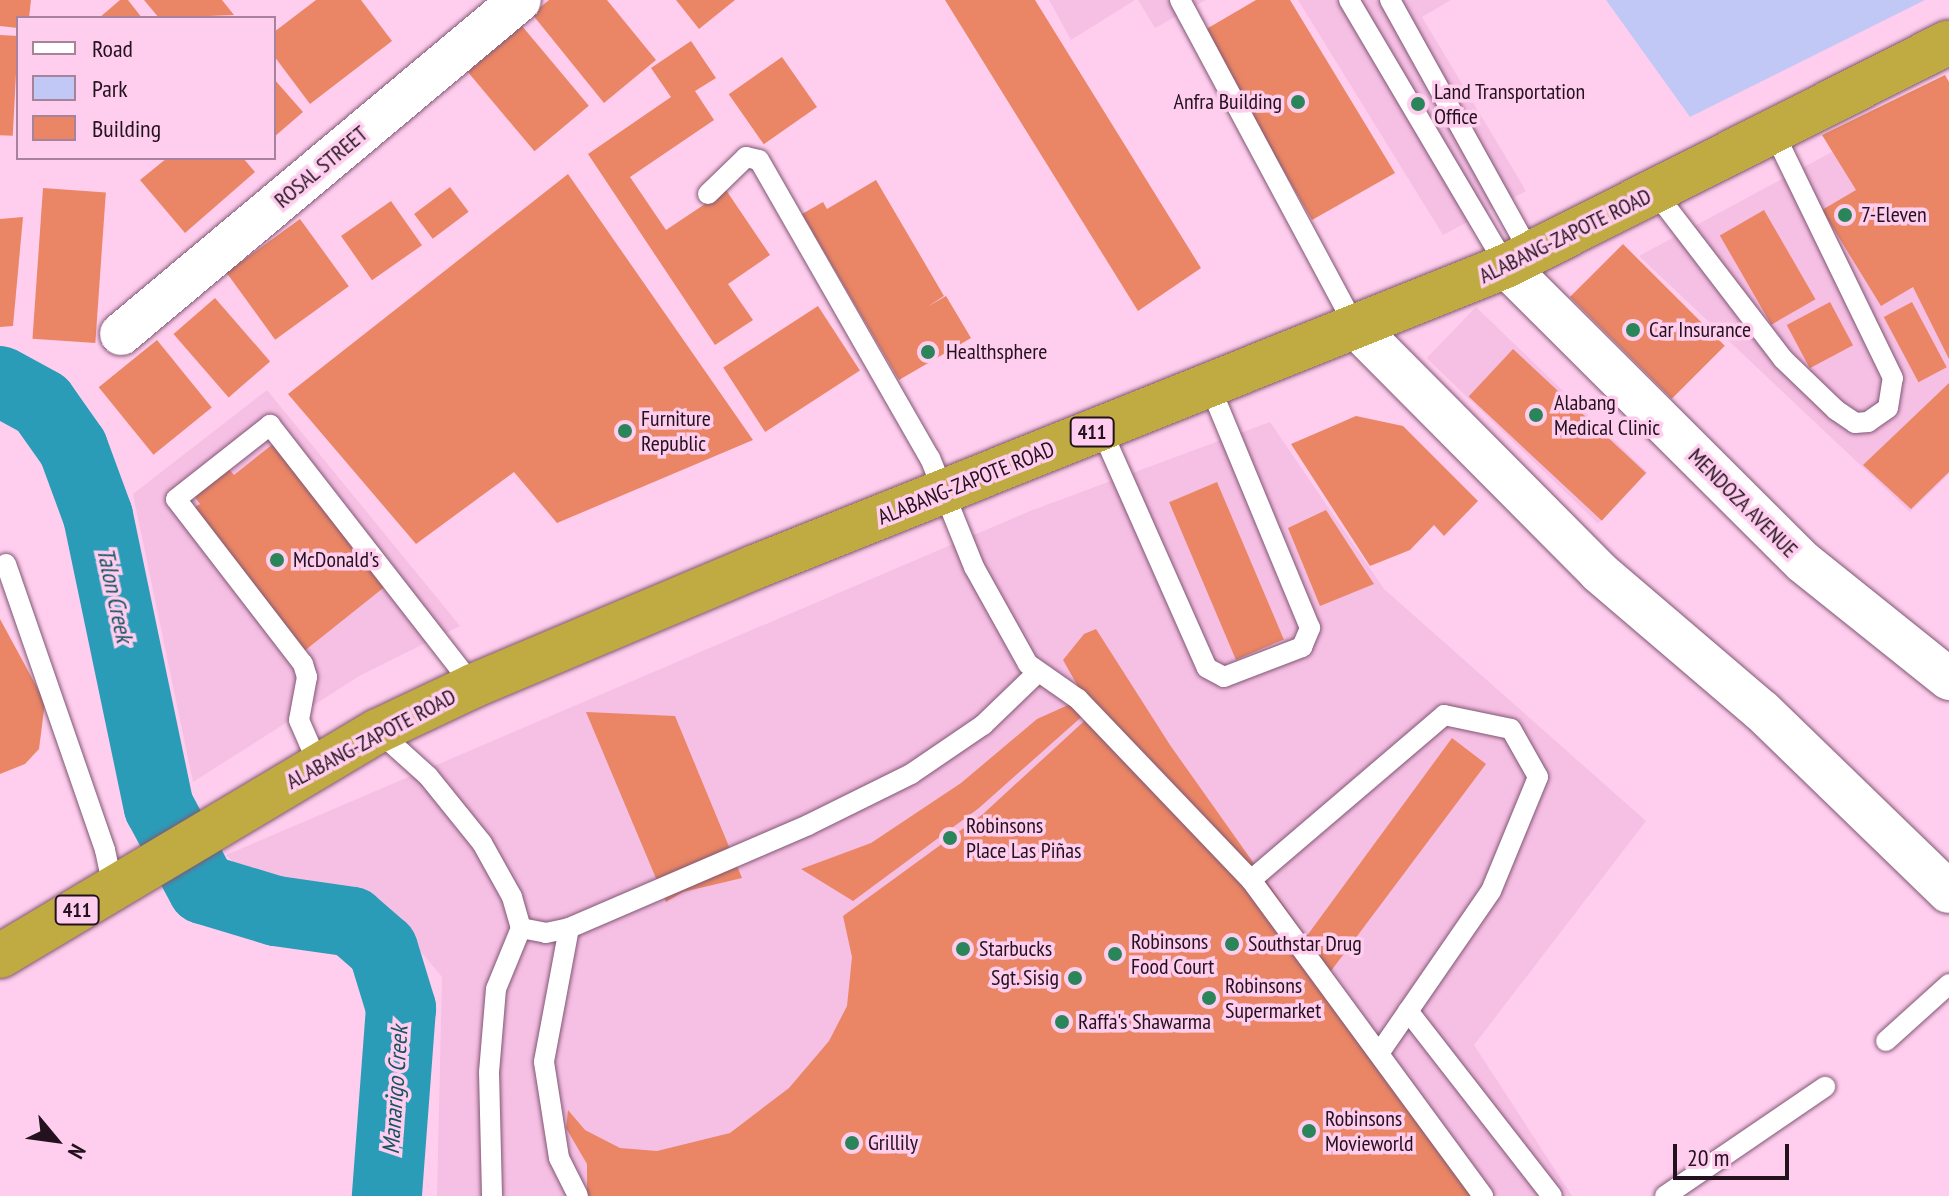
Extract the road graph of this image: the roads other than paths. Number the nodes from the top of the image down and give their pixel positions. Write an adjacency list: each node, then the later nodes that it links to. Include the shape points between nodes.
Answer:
1 (520, 0): 11 (street, ROSAL STREET)
2 (1180, 0): 10 (lane)
3 (1349, 0): 9 (lane)
4 (1390, 0): 9 (lane)
5 (1949, 42): 6 (highway, ALABANG-ZAPOTE ROAD / 411)
6 (1773, 131): 7 (highway, ALABANG-ZAPOTE ROAD / 411); 7 (lane, via 1893,378 1888,408 1868,422 1855,423 1836,410 1783,359)
7 (1655, 192): 9 (highway, ALABANG-ZAPOTE ROAD / 411)
8 (708, 194): 14 (lane, via 746,157 759,160 930,458)
9 (1518, 260): 10 (highway, ALABANG-ZAPOTE ROAD / 411); 17 (street, MENDOZA AVENUE, via 1552,311 1803,562)
10 (1355, 326): 12 (highway, ALABANG-ZAPOTE ROAD / 411); 23 (street, via 1599,572 1762,711)
11 (121, 334)
12 (1210, 386): 13 (highway, ALABANG-ZAPOTE ROAD / 411); 13 (lane, via 1310,628 1302,647 1224,677 1207,668)
13 (1101, 429): 14 (highway, ALABANG-ZAPOTE ROAD / 411)
14 (943, 492): 16 (lane, via 974,567); 18 (highway, ALABANG-ZAPOTE ROAD / 411)
15 (6, 564): 22 (lane, via 105,850)
16 (1036, 674): 21 (lane, via 1078,699); 25 (lane, via 983,725 911,774 808,825)
17 (1949, 679)
18 (473, 686): 19 (highway, ALABANG-ZAPOTE ROAD / 411); 20 (lane, via 270,425 176,499 303,664 307,677 299,720)
19 (378, 731): 20 (highway, ALABANG-ZAPOTE ROAD / 411); 24 (lane, via 428,776 482,843 512,897)
20 (319, 766): 22 (highway, ALABANG-ZAPOTE ROAD / 411)
21 (1251, 880): 28 (lane, via 1444,715 1511,729 1538,777 1491,891); 30 (lane)
22 (113, 889): 26 (highway, ALABANG-ZAPOTE ROAD / 411)
23 (1949, 892)
24 (521, 928): 25 (lane, via 546,933); 32 (lane, via 496,989 489,1072)
25 (569, 928): 33 (lane, via 544,1062 559,1158)
26 (0, 956)
27 (1949, 984): 29 (lane)
28 (1408, 1011): 30 (lane); 35 (lane)
29 (1886, 1041)
30 (1380, 1052): 34 (lane)
31 (1825, 1087): 36 (lane)
32 (492, 1196)
33 (578, 1196)
34 (1483, 1196)
35 (1552, 1196)
36 (1665, 1196)

